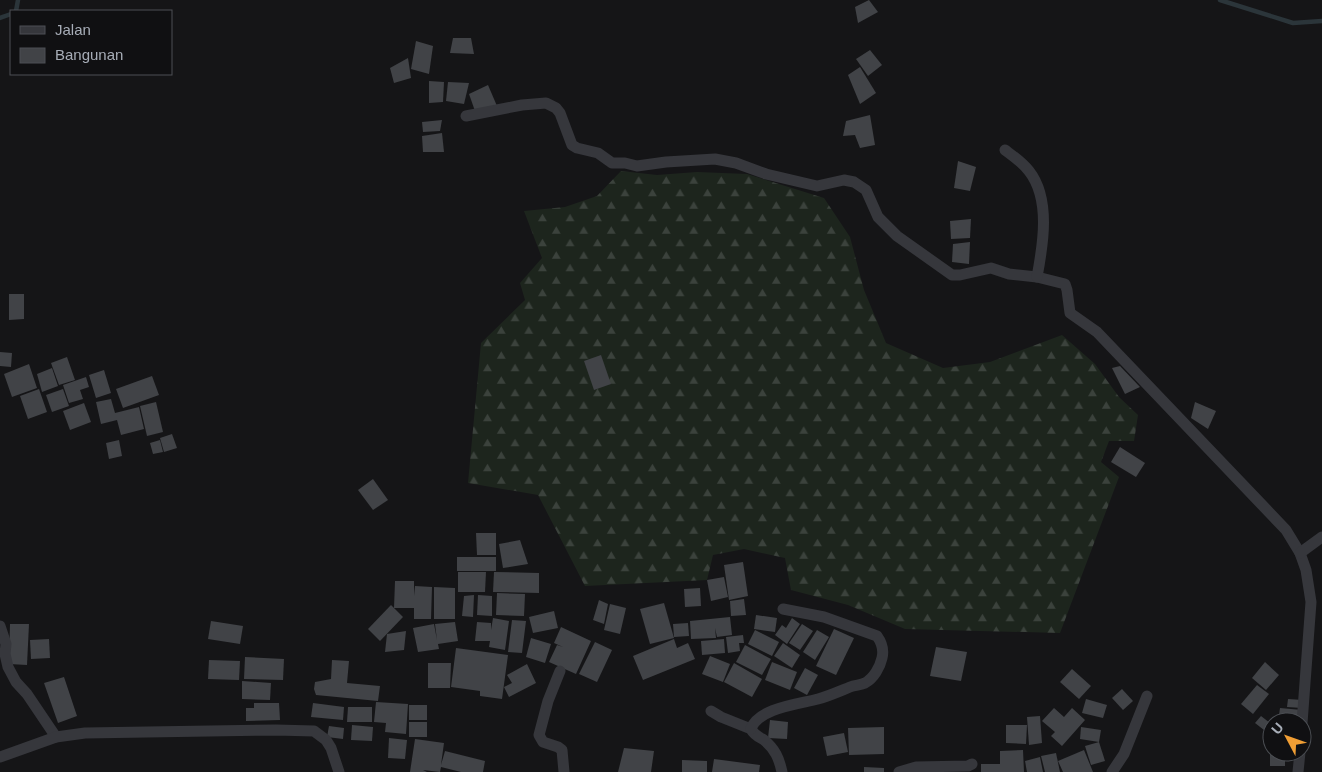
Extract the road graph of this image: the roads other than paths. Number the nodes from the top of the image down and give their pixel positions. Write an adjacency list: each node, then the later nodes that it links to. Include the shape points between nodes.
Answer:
1 (466, 116): 3 (street, via 546,103 560,113 572,145 598,153 612,163 637,166 715,159 817,186 844,180 854,182 866,190 878,217 897,236 952,275 991,268)
2 (1005, 150): 3 (street, via 1029,172 1041,202 1044,217)
3 (1037, 278): 5 (street, via 1065,284 1070,313 1096,332 1286,530)
4 (1322, 537): 5 (street)
5 (1300, 553): 11 (street, via 1311,602)
6 (783, 609): 12 (street, via 824,617 877,636 882,645 881,663 866,682 770,712 753,724)
7 (0, 626): 13 (street, via 8,667)
8 (560, 671): 17 (street, via 539,735 543,742 562,750)
9 (1147, 696): 20 (street, via 1124,754)
10 (711, 711): 12 (street)
11 (1303, 712)
12 (751, 730): 18 (street, via 775,751)
13 (56, 737): 14 (street); 16 (street, via 85,733 314,731 331,748)
14 (0, 757)
15 (972, 764): 19 (street, via 916,767)
16 (339, 772)
17 (564, 772)
18 (782, 772)
19 (899, 772)
20 (1112, 772)

